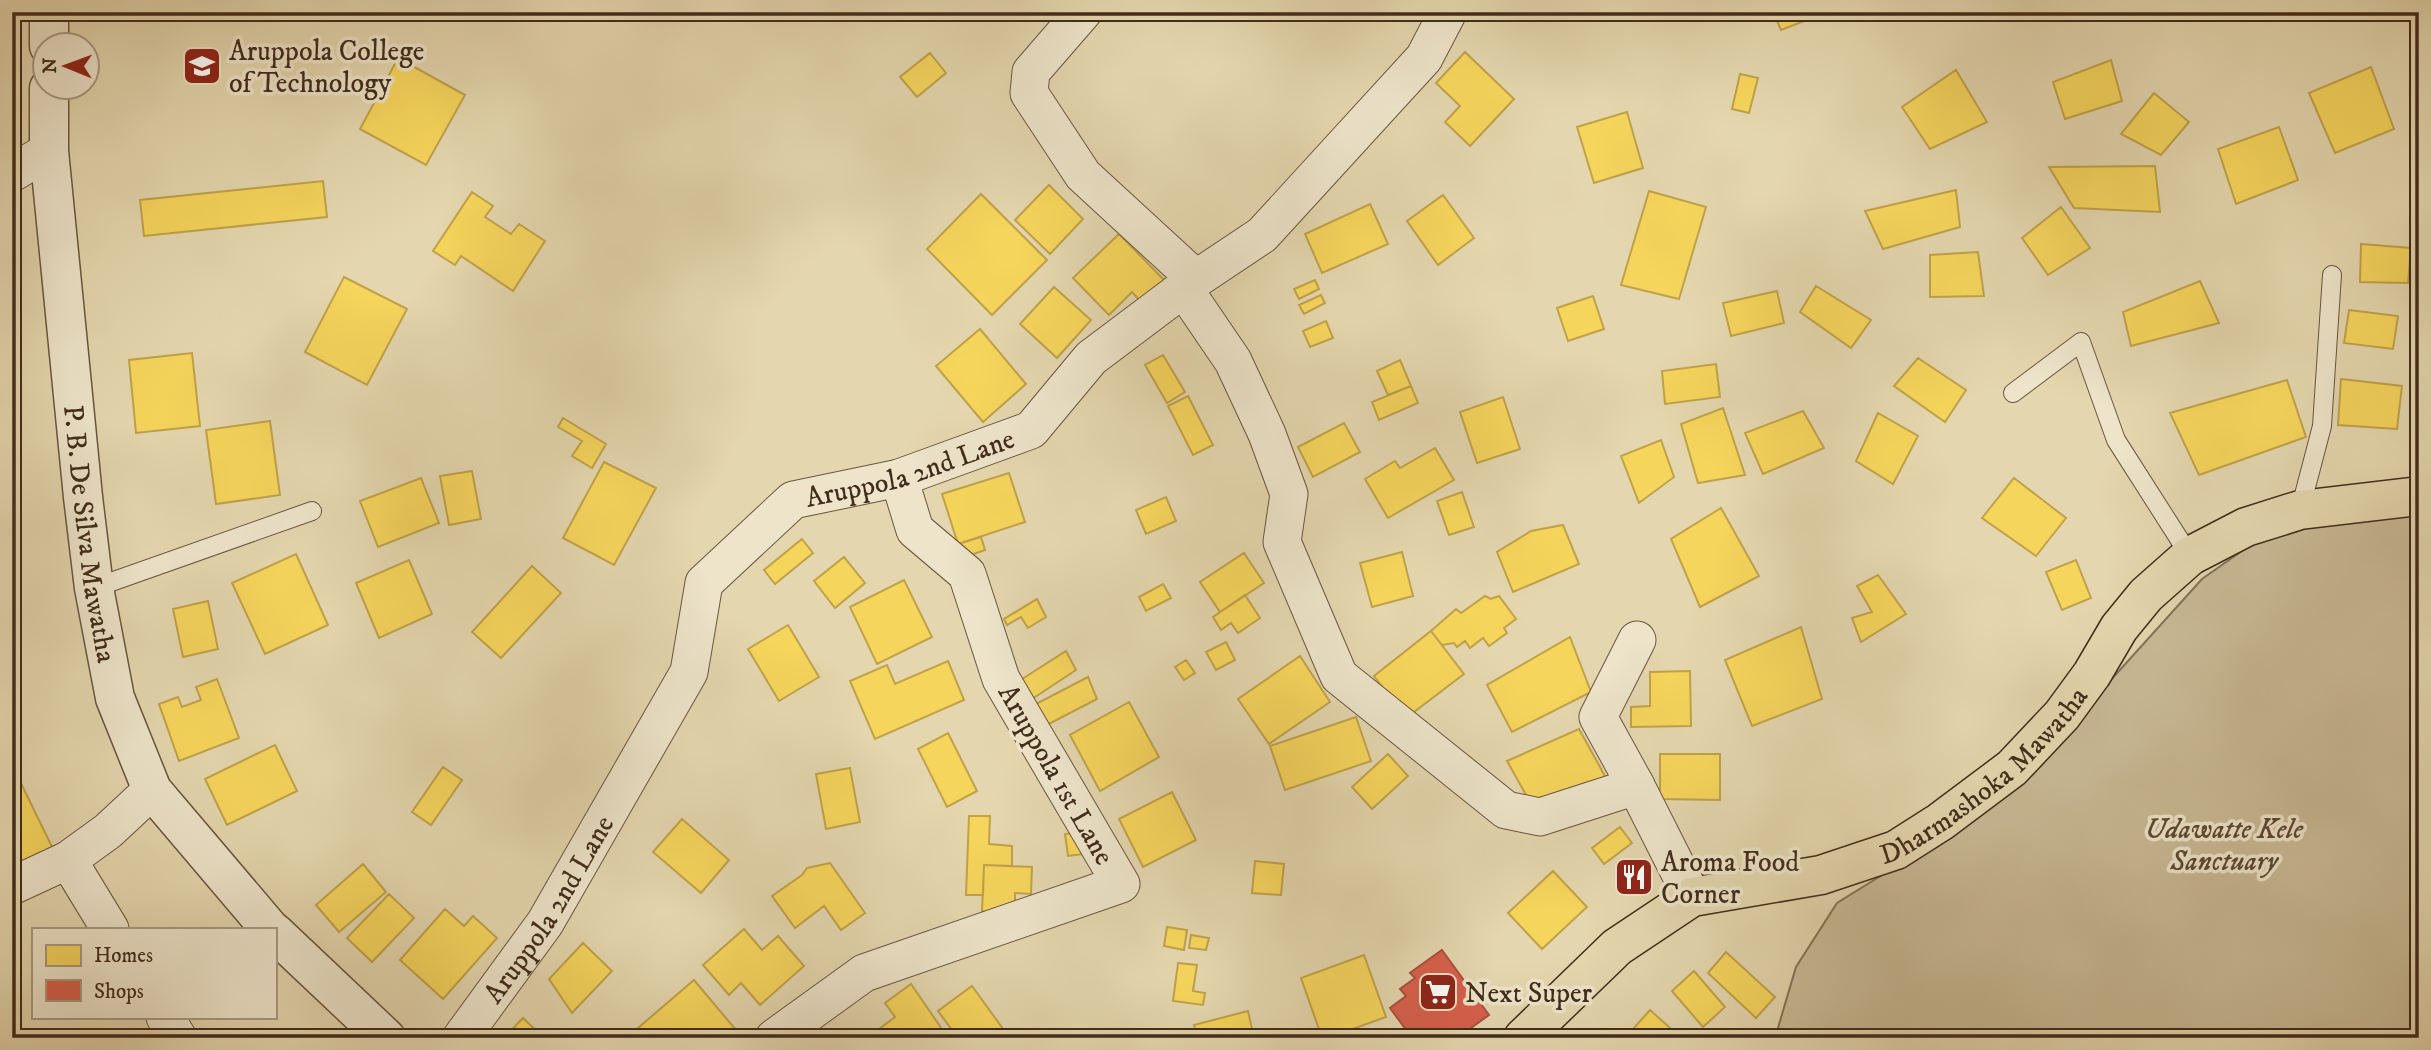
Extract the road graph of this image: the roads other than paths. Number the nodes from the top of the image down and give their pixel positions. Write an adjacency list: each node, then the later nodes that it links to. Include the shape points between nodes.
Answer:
1 (49, 12): 4 (street)
2 (1083, 12): 9 (street, via 1031,72 1029,93 1083,175)
3 (1448, 12): 9 (street, Aruppola 2nd Lane, via 1424,58 1262,235)
4 (49, 32)
5 (49, 102): 6 (street, P. B. De Silva Mawatha)
6 (49, 151): 7 (street); 16 (street, P. B. De Silva Mawatha)
7 (12, 173)
8 (2332, 275): 13 (lane, via 2322,426)
9 (1190, 284): 11 (street, Aruppola 2nd Lane, via 1091,358 1031,430); 18 (street, via 1267,433 1289,494 1282,542 1339,676 1506,810 1540,817)
10 (2013, 394): 15 (lane, via 2081,342 2116,440)
11 (899, 478): 29 (street, Aruppola 2nd Lane, via 793,500 704,583 689,673 545,923); 30 (street, Aruppola 1st Lane, via 915,530 967,574 1001,679 1121,884 864,973)
12 (2419, 496): 13 (main road, Dharmashoka Mawatha)
13 (2300, 510): 15 (main road, Dharmashoka Mawatha, via 2246,527)
14 (312, 511): 16 (lane)
15 (2190, 556): 22 (main road, Dharmashoka Mawatha, via 2146,594 2062,715 2029,751 1940,822 1896,850 1821,875)
16 (94, 588): 19 (street, P. B. De Silva Mawatha, via 116,698)
17 (1637, 640): 18 (street, via 1598,717)
18 (1636, 786): 22 (street)
19 (152, 789): 20 (street, via 108,831); 24 (street, P. B. De Silva Mawatha)
20 (68, 860): 21 (street); 23 (street)
21 (12, 886)
22 (1692, 897): 31 (main road, Dharmashoka Mawatha, via 1617,947)
23 (109, 928)
24 (269, 928)
25 (276, 934): 28 (street)
26 (166, 1018): 27 (street)
27 (178, 1038)
28 (386, 1038)
29 (461, 1038)
30 (774, 1038)
31 (1522, 1038)

